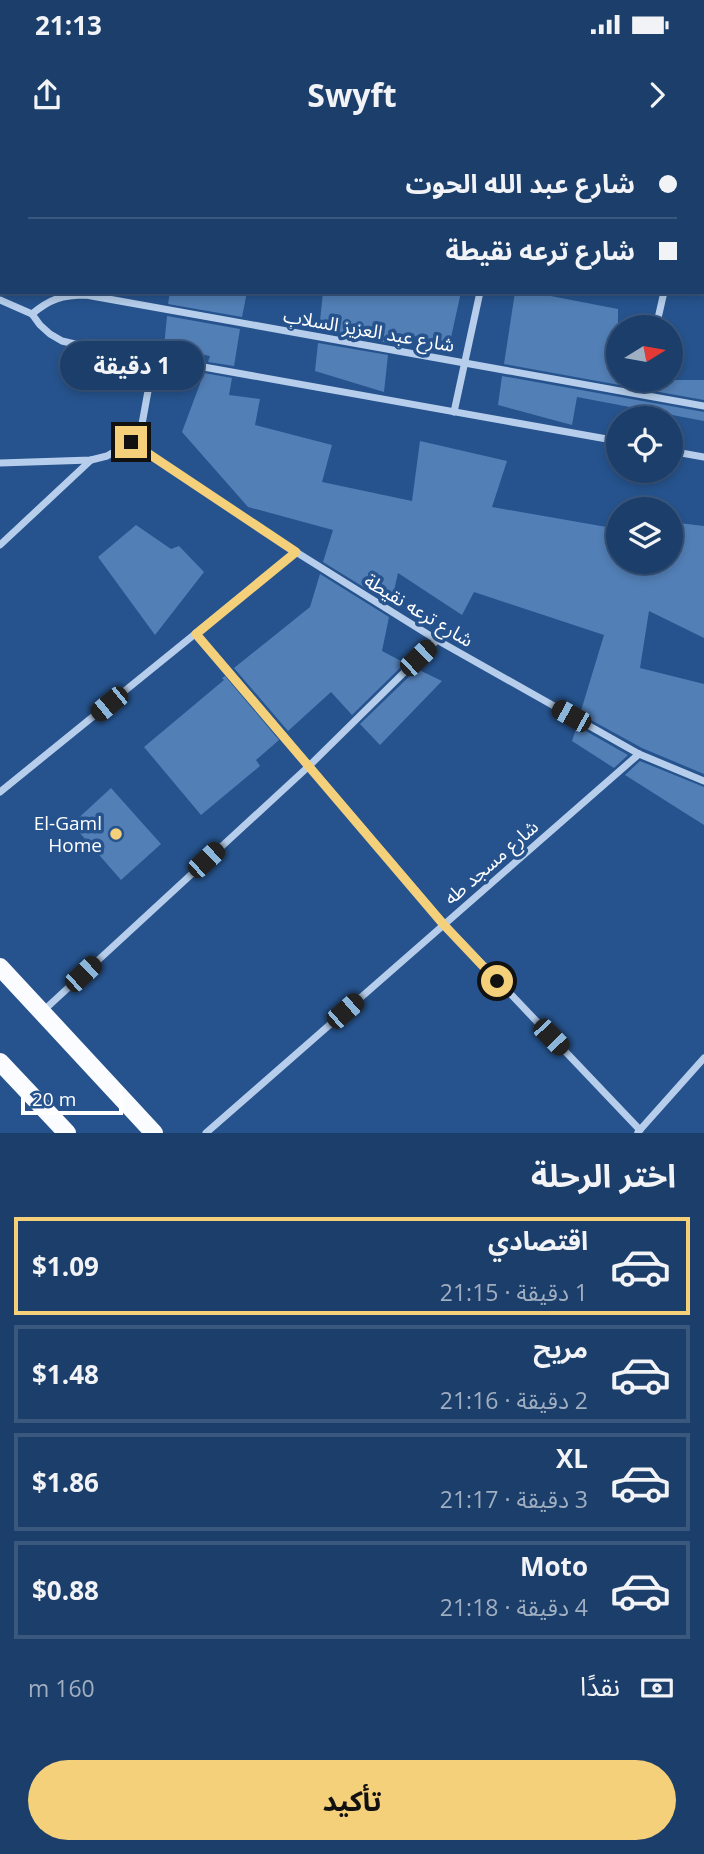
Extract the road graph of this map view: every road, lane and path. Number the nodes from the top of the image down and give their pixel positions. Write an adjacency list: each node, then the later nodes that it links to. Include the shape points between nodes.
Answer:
1 (480, 294): 7 (street)
2 (664, 294): 5 (street)
3 (0, 300): 4 (street)
4 (32, 314): 6 (street, via 62,341); 7 (street, شارع عبد العزيز السلاب, via 57,298 86,295)
5 (659, 315)
6 (154, 358): 10 (street); 12 (street, via 142,424)
7 (465, 363): 8 (street, شارع عبد العزيز السلاب); 10 (street)
8 (640, 394): 9 (street, شارع عبد العزيز السلاب)
9 (704, 406)
10 (454, 412): 11 (street)
11 (606, 439)
12 (131, 442): 15 (street); 18 (street, شارع ترعه نقيطة)
13 (683, 453): 14 (street)
14 (704, 457)
15 (91, 460): 16 (street); 17 (street)
16 (0, 463)
17 (0, 545)
18 (296, 552): 19 (street); 20 (street, شارع ترعه نقيطة)
19 (196, 634): 22 (street); 24 (street)
20 (437, 640): 21 (street, شارع ترعه نقيطة); 22 (street)
21 (639, 754): 23 (street, شارع ترعه نقيطة); 25 (street, شارع مسجد طه)
22 (309, 766): 25 (street); 27 (street)
23 (704, 781)
24 (0, 792)
25 (444, 925): 30 (street); 33 (street, شارع مسجد طه)
26 (0, 967): 27 (main road)
27 (42, 1011): 32 (main road)
28 (704, 1058): 30 (street)
29 (0, 1062): 31 (main road)
30 (639, 1132)
31 (67, 1133)
32 (154, 1133)
33 (206, 1133)

